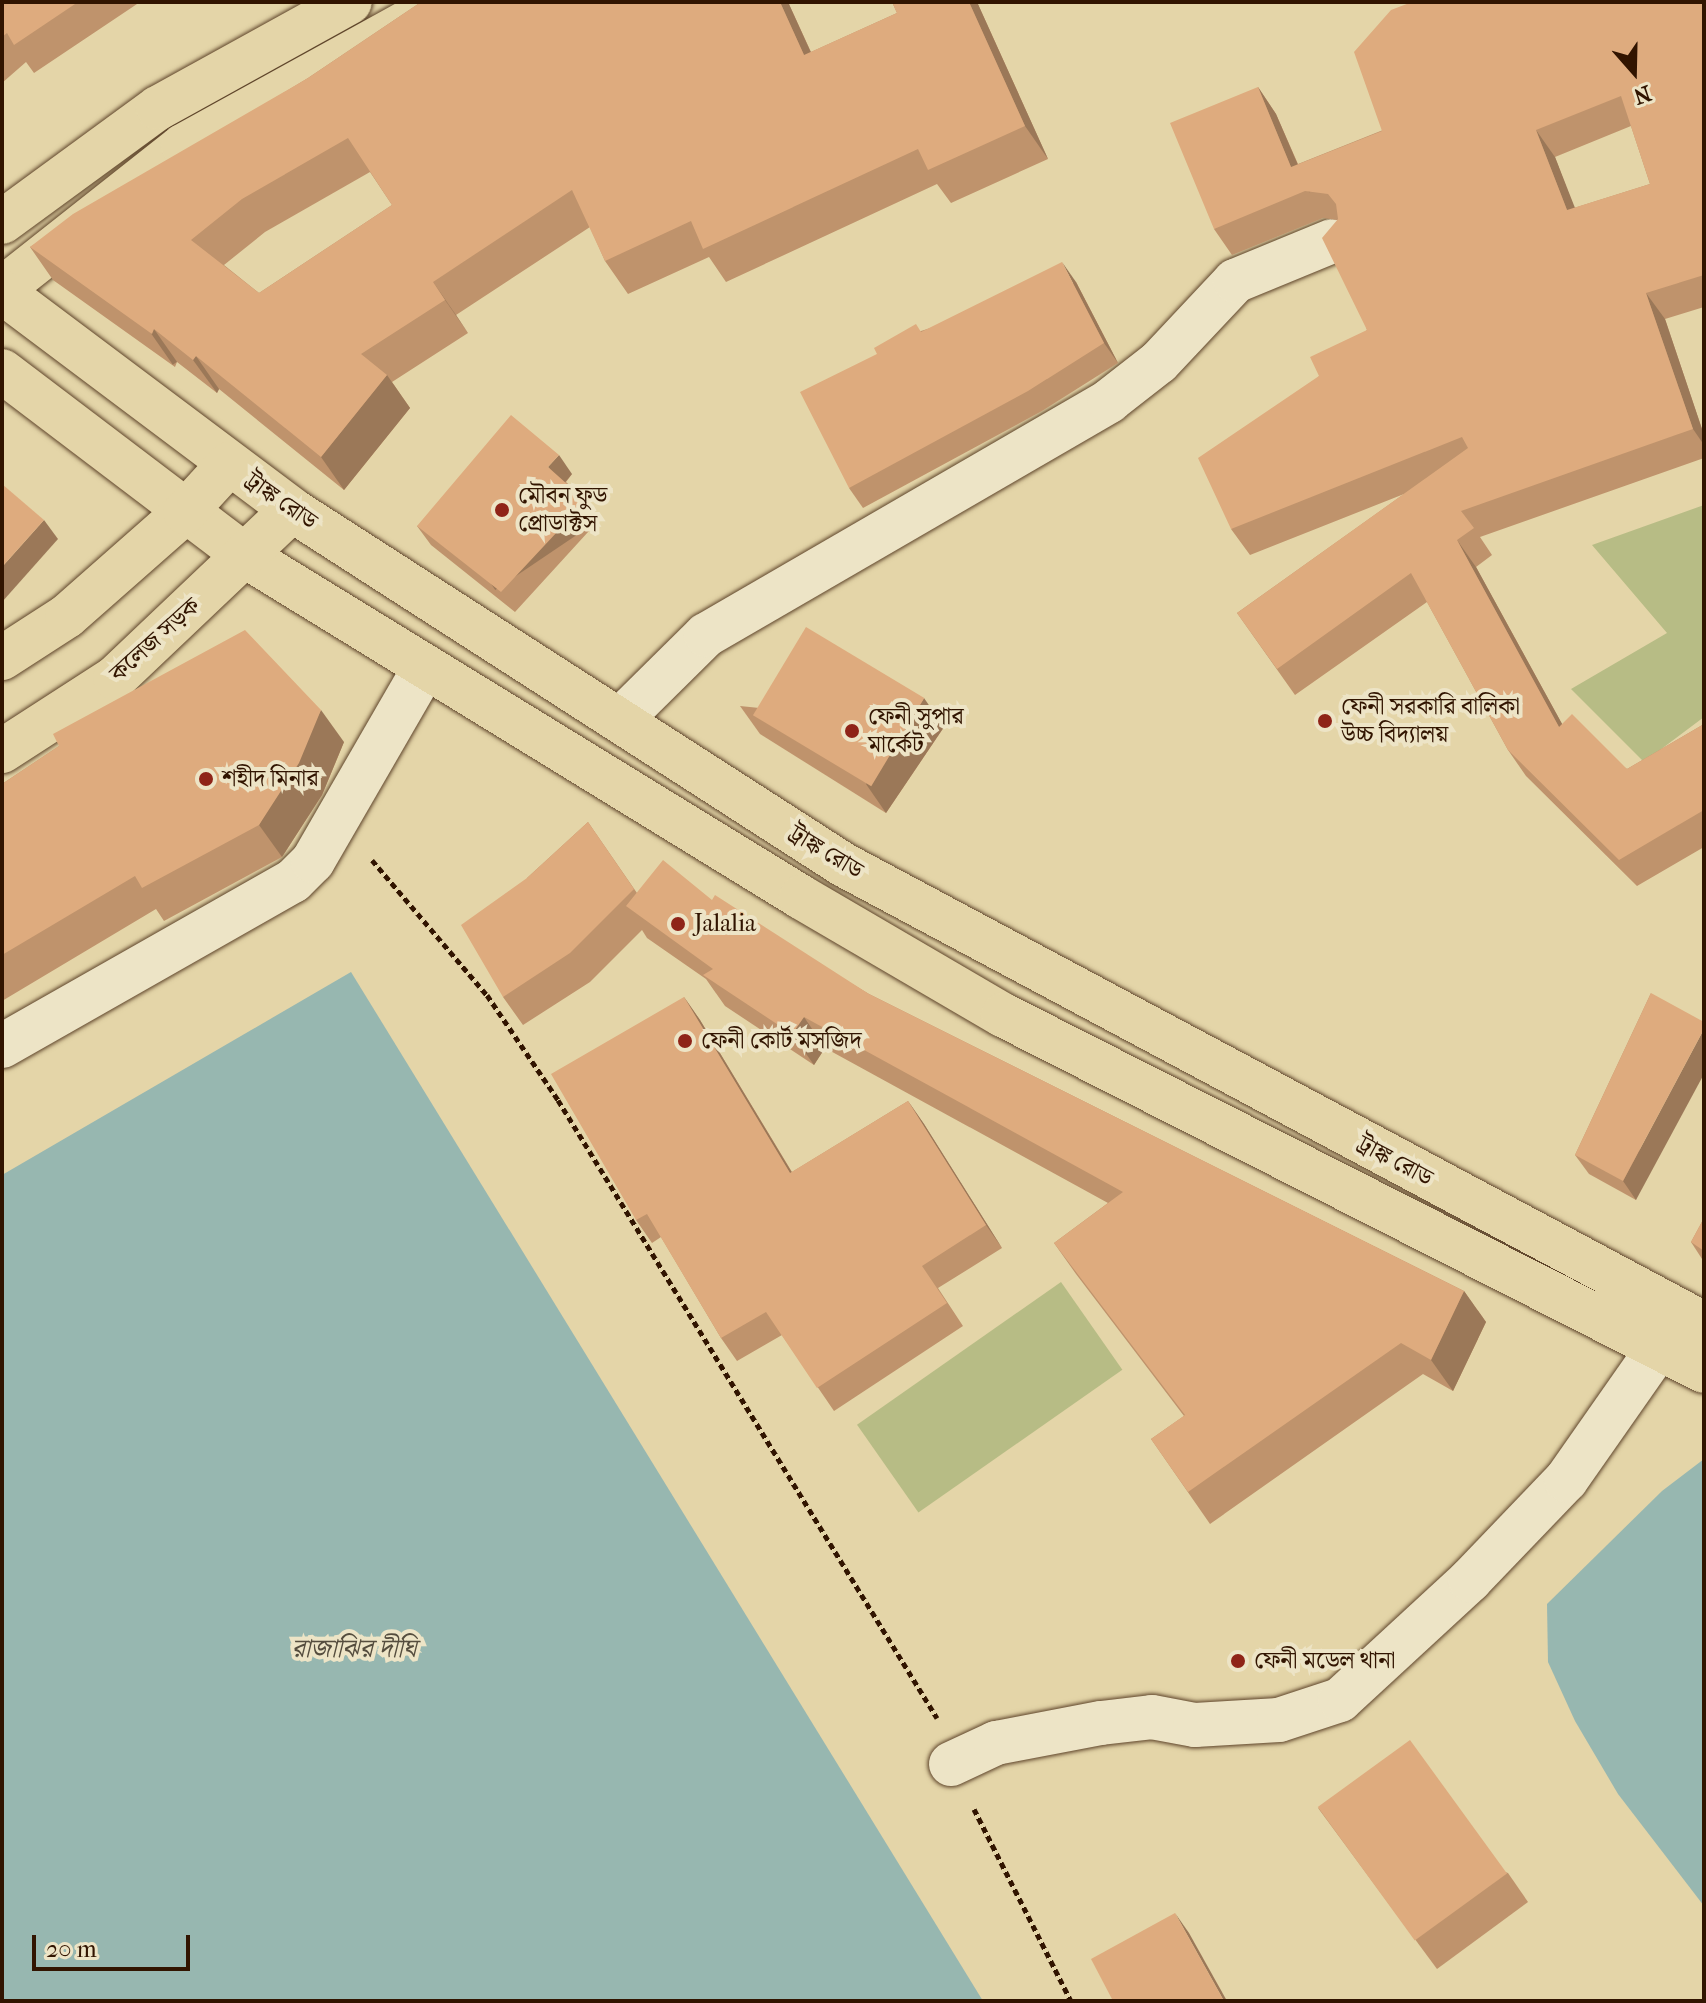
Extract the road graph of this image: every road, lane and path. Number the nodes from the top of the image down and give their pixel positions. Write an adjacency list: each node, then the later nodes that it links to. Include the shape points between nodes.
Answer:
1 (350, 2): 3 (main road, via 158,108)
2 (444, 2): 5 (main road, via 183,146)
3 (2, 222)
4 (1332, 241): 13 (street, via 1235,281 1159,362 1109,401 706,635)
5 (2, 290): 7 (main road, ট্রাঙ্ক রোড)
6 (2, 371): 9 (main road, ট্রাঙ্ক রোড)
7 (229, 464): 8 (main road, ট্রাঙ্ক রোড); 9 (main road)
8 (292, 510): 10 (main road, কলেজ সড়ক); 13 (main road, ট্রাঙ্ক রোড)
9 (185, 512): 10 (main road, ট্রাঙ্ক রোড); 11 (main road, via 67,616)
10 (247, 557): 12 (main road, ট্রাঙ্ক রোড); 14 (main road, কলেজ সড়ক, via 115,678)
11 (2, 658)
12 (425, 667): 15 (street); 18 (main road, ট্রাঙ্ক রোড, via 1003,1015)
13 (620, 720): 17 (main road, ট্রাঙ্ক রোড, via 844,865)
14 (2, 751)
15 (338, 819): 16 (street, via 313,861 293,881); 20 (path, via 487,995 558,1100 937,1717)
16 (2, 1046)
17 (1693, 1319): 18 (street)
18 (1657, 1350): 19 (main road, ট্রাঙ্ক রোড); 20 (street, via 1566,1480 1470,1580 1340,1700 1279,1720 1195,1725 1152,1717 1101,1723 996,1743)
19 (1704, 1371)
20 (951, 1764): 21 (path)
21 (1071, 2001)

